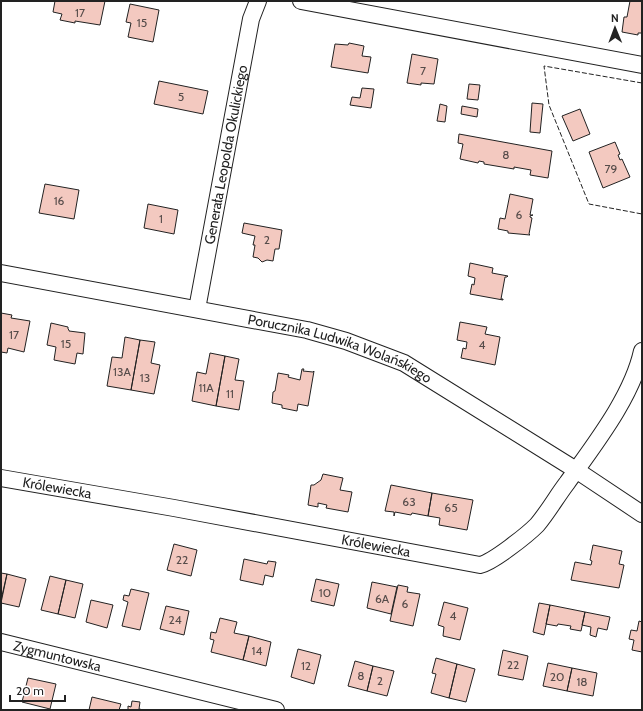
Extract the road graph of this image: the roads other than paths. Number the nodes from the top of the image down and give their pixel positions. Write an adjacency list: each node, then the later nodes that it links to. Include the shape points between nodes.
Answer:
1 (258, 1): 5 (street, Generała Leopolda Okulickiego, via 251,19)
2 (301, 1): 3 (street)
3 (642, 65)
4 (1, 273): 5 (street, Porucznika Ludwika Wolańskiego)
5 (197, 309): 7 (street, Porucznika Ludwika Wolańskiego, via 326,334 404,363)
6 (642, 351): 7 (street, Królewiecka, via 628,392)
7 (576, 470): 8 (street, Królewiecka, via 536,525 501,554 487,564 480,565); 9 (street, Porucznika Ludwika Wolańskiego)
8 (1, 478)
9 (642, 514)
10 (1, 642): 11 (street, Zygmuntowska)
11 (276, 710)

